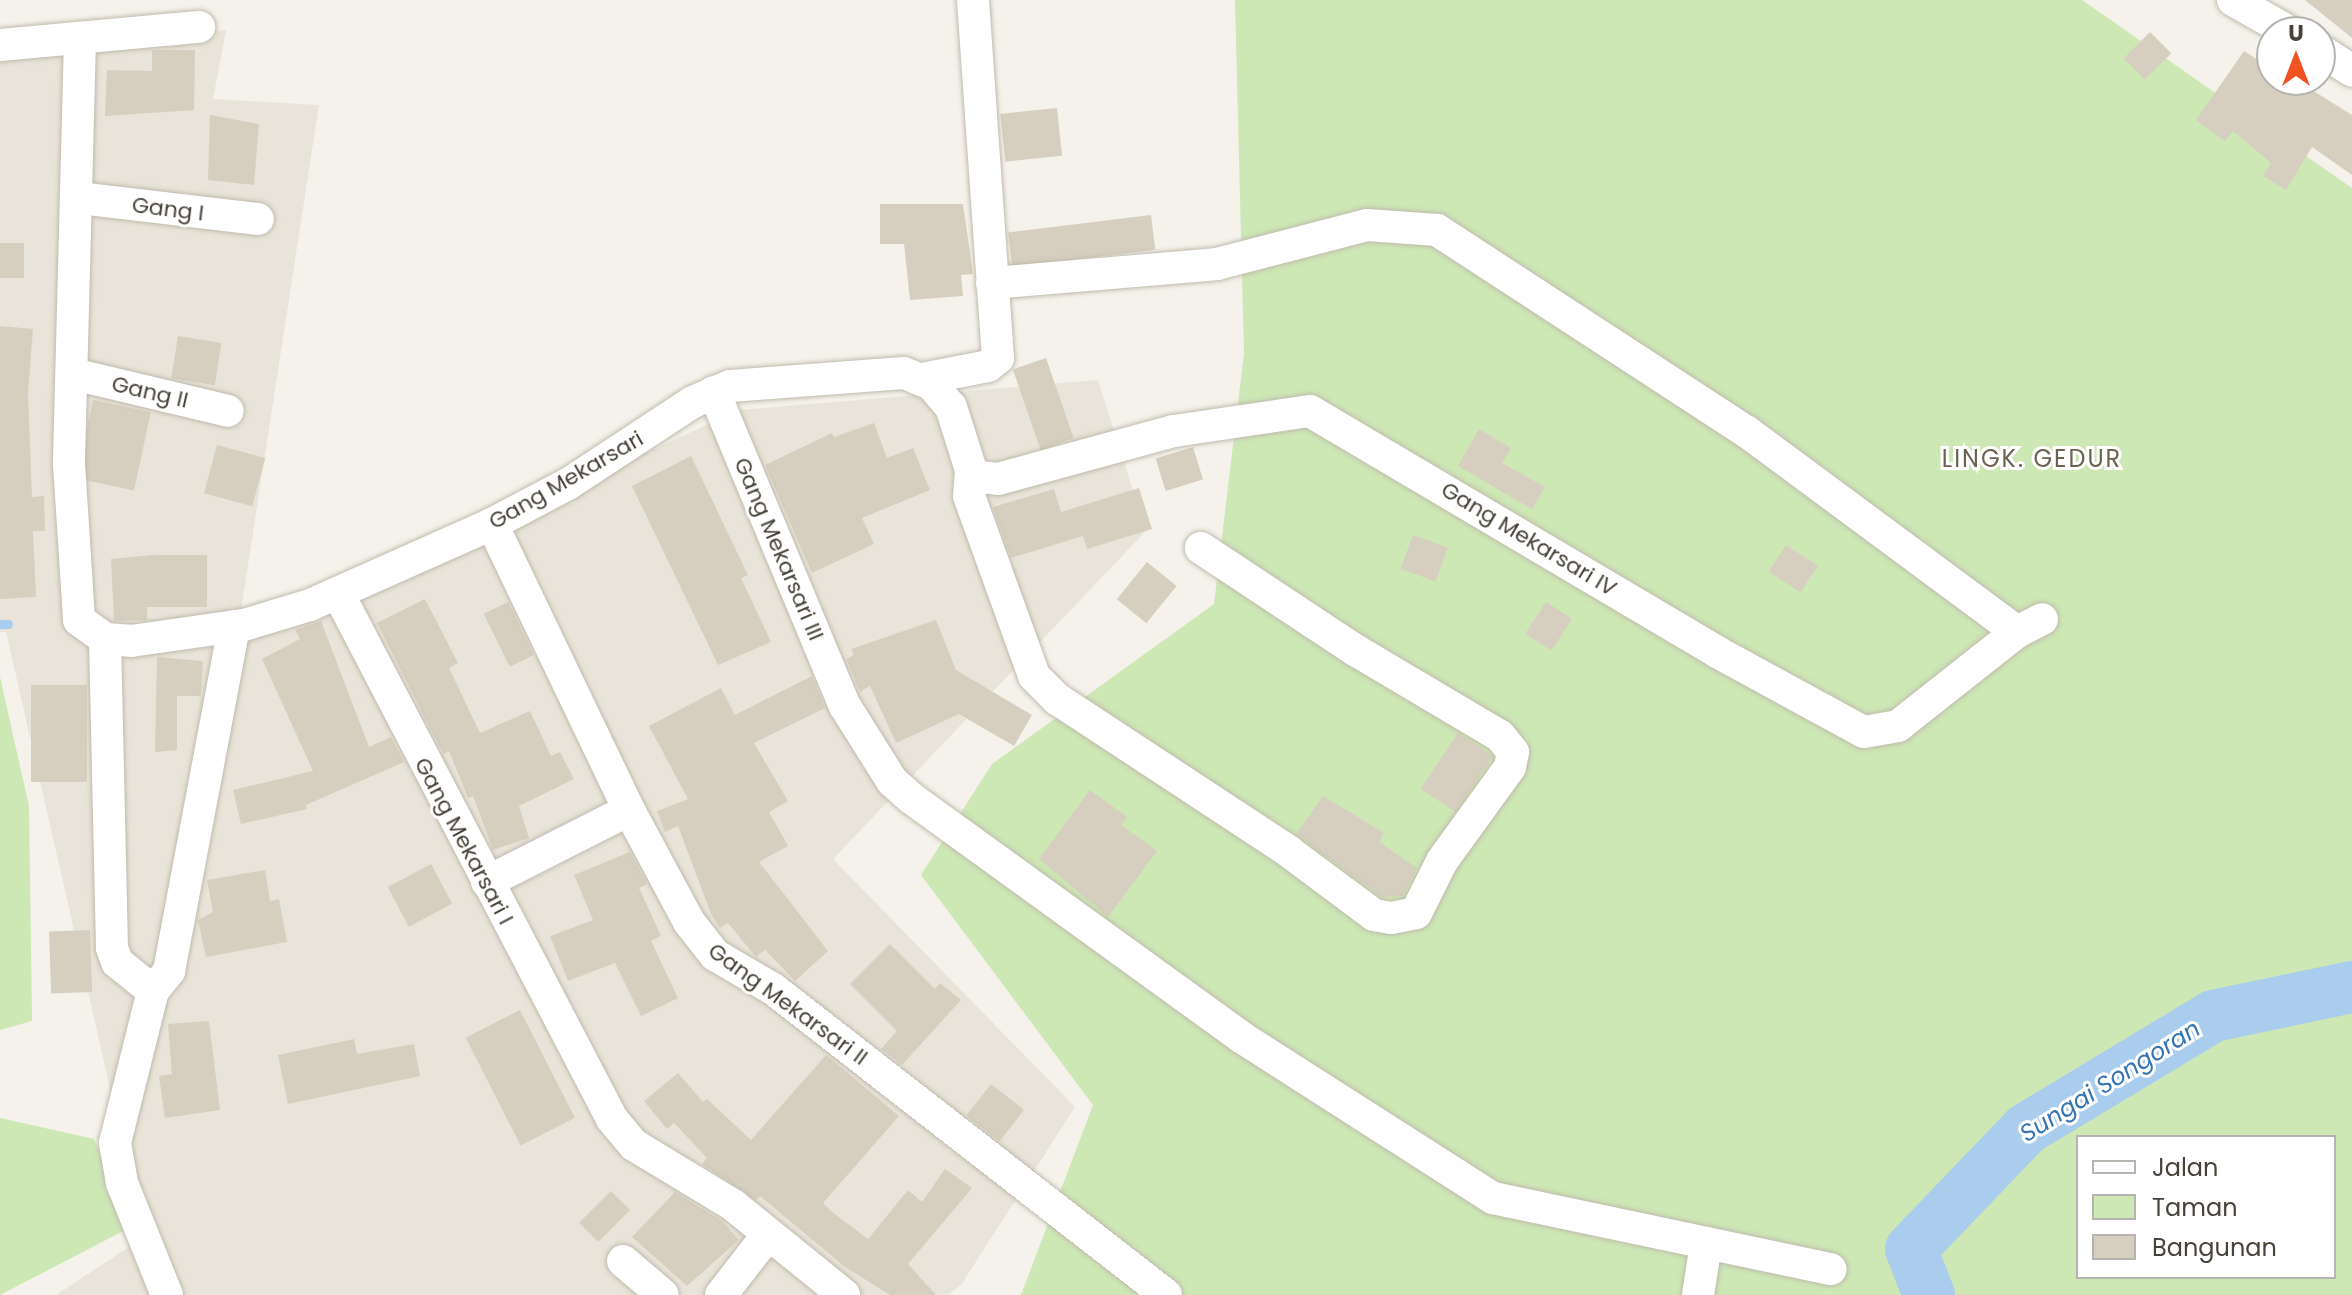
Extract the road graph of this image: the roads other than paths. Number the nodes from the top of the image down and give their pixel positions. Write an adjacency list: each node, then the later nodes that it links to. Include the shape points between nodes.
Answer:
1 (973, 0): 9 (street)
2 (2233, 0): 3 (street)
3 (2261, 16)
4 (199, 27): 5 (street)
5 (80, 40): 6 (street); 7 (street)
6 (0, 45)
7 (79, 198): 8 (street, Gang I); 10 (street)
8 (258, 219)
9 (992, 283): 11 (street, Gang Mekarsari, via 998,358 988,366); 14 (street, Gang Mekarsari IV, via 1217,264 1367,225 1437,230 2030,625 1898,726 1864,732 1717,652 1310,411 1254,423 1195,426 998,479)
10 (73, 374): 13 (street, Gang II); 19 (street, via 69,464 75,598 79,620)
11 (908, 375): 12 (street, Gang Mekarsari, via 746,382); 14 (street, via 951,407)
12 (714, 392): 15 (street, Gang Mekarsari, via 568,484); 24 (street, Gang Mekarsari III, via 845,706 892,781 911,798 1241,1037 1453,1177 1493,1198)
13 (228, 411)
14 (971, 476): 16 (street, via 969,496 1023,655 1042,684 1374,915 1407,918 1416,913 1442,861 1510,767 1513,752 1500,736 1355,650)
15 (492, 524): 17 (street, Gang Mekarsari); 20 (street, Gang Mekarsari II)
16 (1201, 548)
17 (338, 593): 18 (street, Gang Mekarsari); 21 (street, Gang Mekarsari I)
18 (239, 625): 19 (street, Gang Mekarsari, via 131,641); 22 (street, via 169,971)
19 (105, 639): 22 (street, via 112,948 117,962)
20 (629, 810): 21 (street); 31 (street, Gang Mekarsari II, via 689,922 715,955 773,989)
21 (487, 882): 23 (street, Gang Mekarsari I, via 593,1089 634,1145 733,1205)
22 (153, 991): 27 (street, via 115,1143 122,1183)
23 (766, 1237): 29 (street); 30 (street, Gang Mekarsari I)
24 (1706, 1244): 26 (street, Gang Mekarsari III); 32 (street)
25 (623, 1261): 28 (street)
26 (1831, 1269)
27 (167, 1295)
28 (663, 1295)
29 (721, 1295)
30 (844, 1295)
31 (1166, 1295)
32 (1698, 1295)

